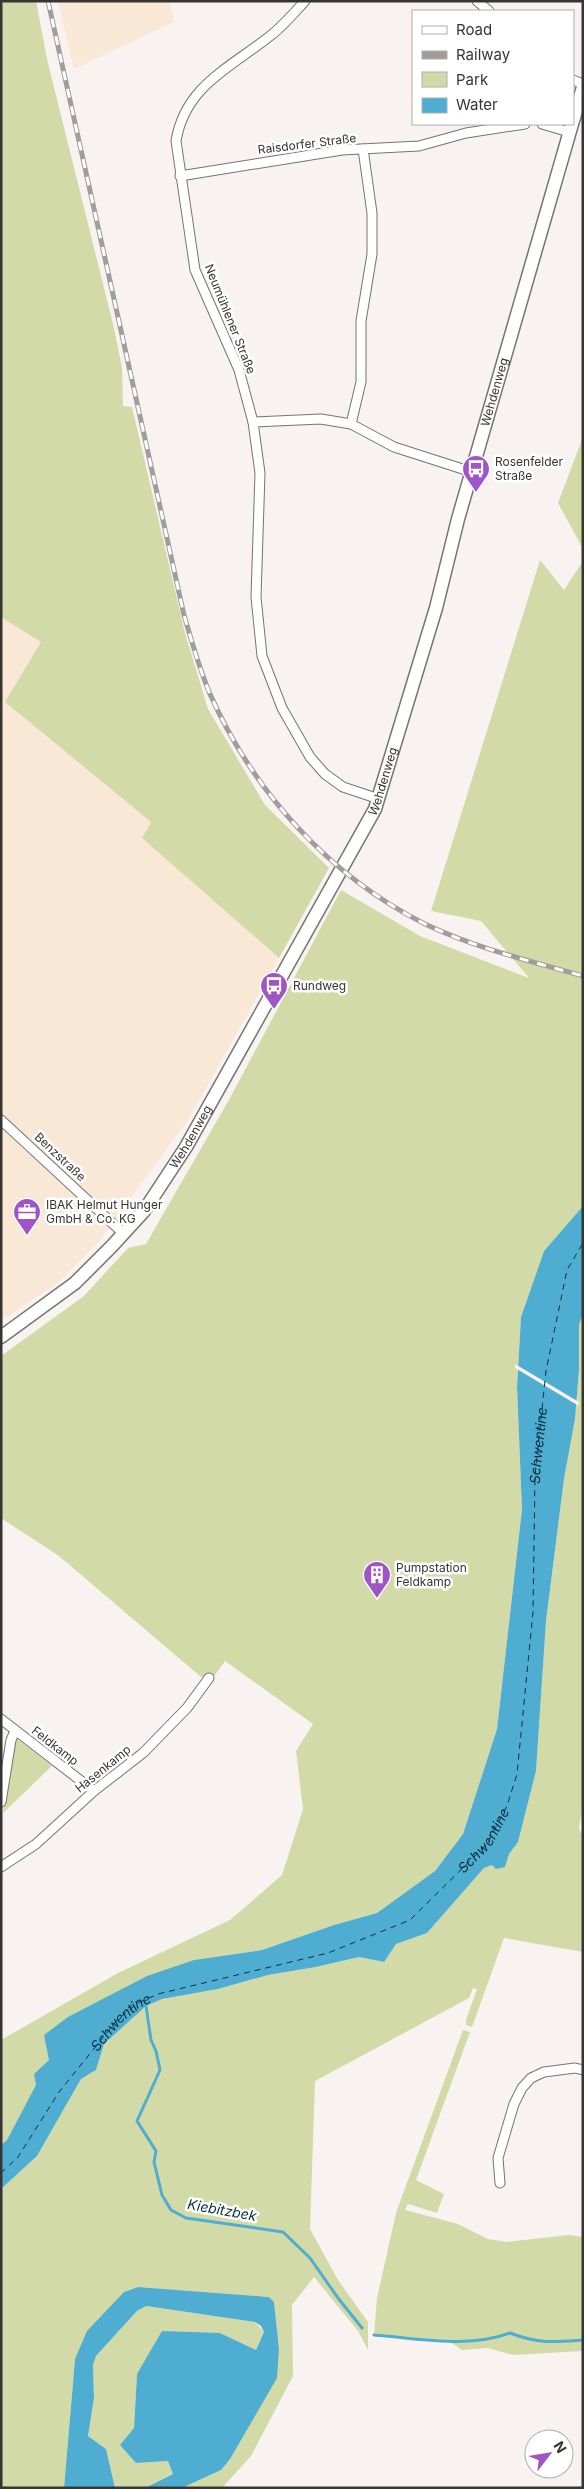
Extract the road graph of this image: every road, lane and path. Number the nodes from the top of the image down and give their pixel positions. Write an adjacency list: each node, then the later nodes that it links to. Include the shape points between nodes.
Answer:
1 (305, 1): 10 (street, Neumühlener Straße, via 271,36 208,82 184,110 176,141)
2 (477, 1): 3 (street)
3 (488, 10)
4 (583, 85): 5 (main road, Wehdenweg)
5 (574, 116)
6 (518, 125): 9 (street, Raisdorfer Straße, via 466,133 419,146)
7 (556, 125): 8 (street)
8 (571, 126): 13 (main road, Wehdenweg)
9 (363, 149): 10 (street, Raisdorfer Straße); 12 (street, via 372,213 372,254 361,321 361,382)
10 (180, 176): 11 (street, Neumühlener Straße, via 195,270 239,370)
11 (253, 422): 12 (street, via 321,419); 14 (street, Neumühlener Straße, via 260,473 256,597 262,656 282,708 310,757 343,787)
12 (352, 424): 13 (street, via 394,447)
13 (472, 472): 14 (main road, Wehdenweg, via 436,608)
14 (379, 799): 16 (main road, Wehdenweg, via 347,863 186,1147 144,1211)
15 (1, 1120): 16 (street, Benzstraße)
16 (124, 1234): 17 (main road, Wehdenweg, via 75,1283)
17 (1, 1337)
18 (209, 1678): 21 (street, Hasenkamp, via 166,1733)
19 (1, 1719): 20 (street, Feldkamp)
20 (15, 1731): 21 (street, Feldkamp); 22 (street)
21 (94, 1791): 23 (street, Hasenkamp, via 36,1844)
22 (1, 1802)
23 (1, 1867)
24 (583, 2070): 25 (street, via 544,2072 531,2078 522,2088 498,2158)
25 (500, 2183)

